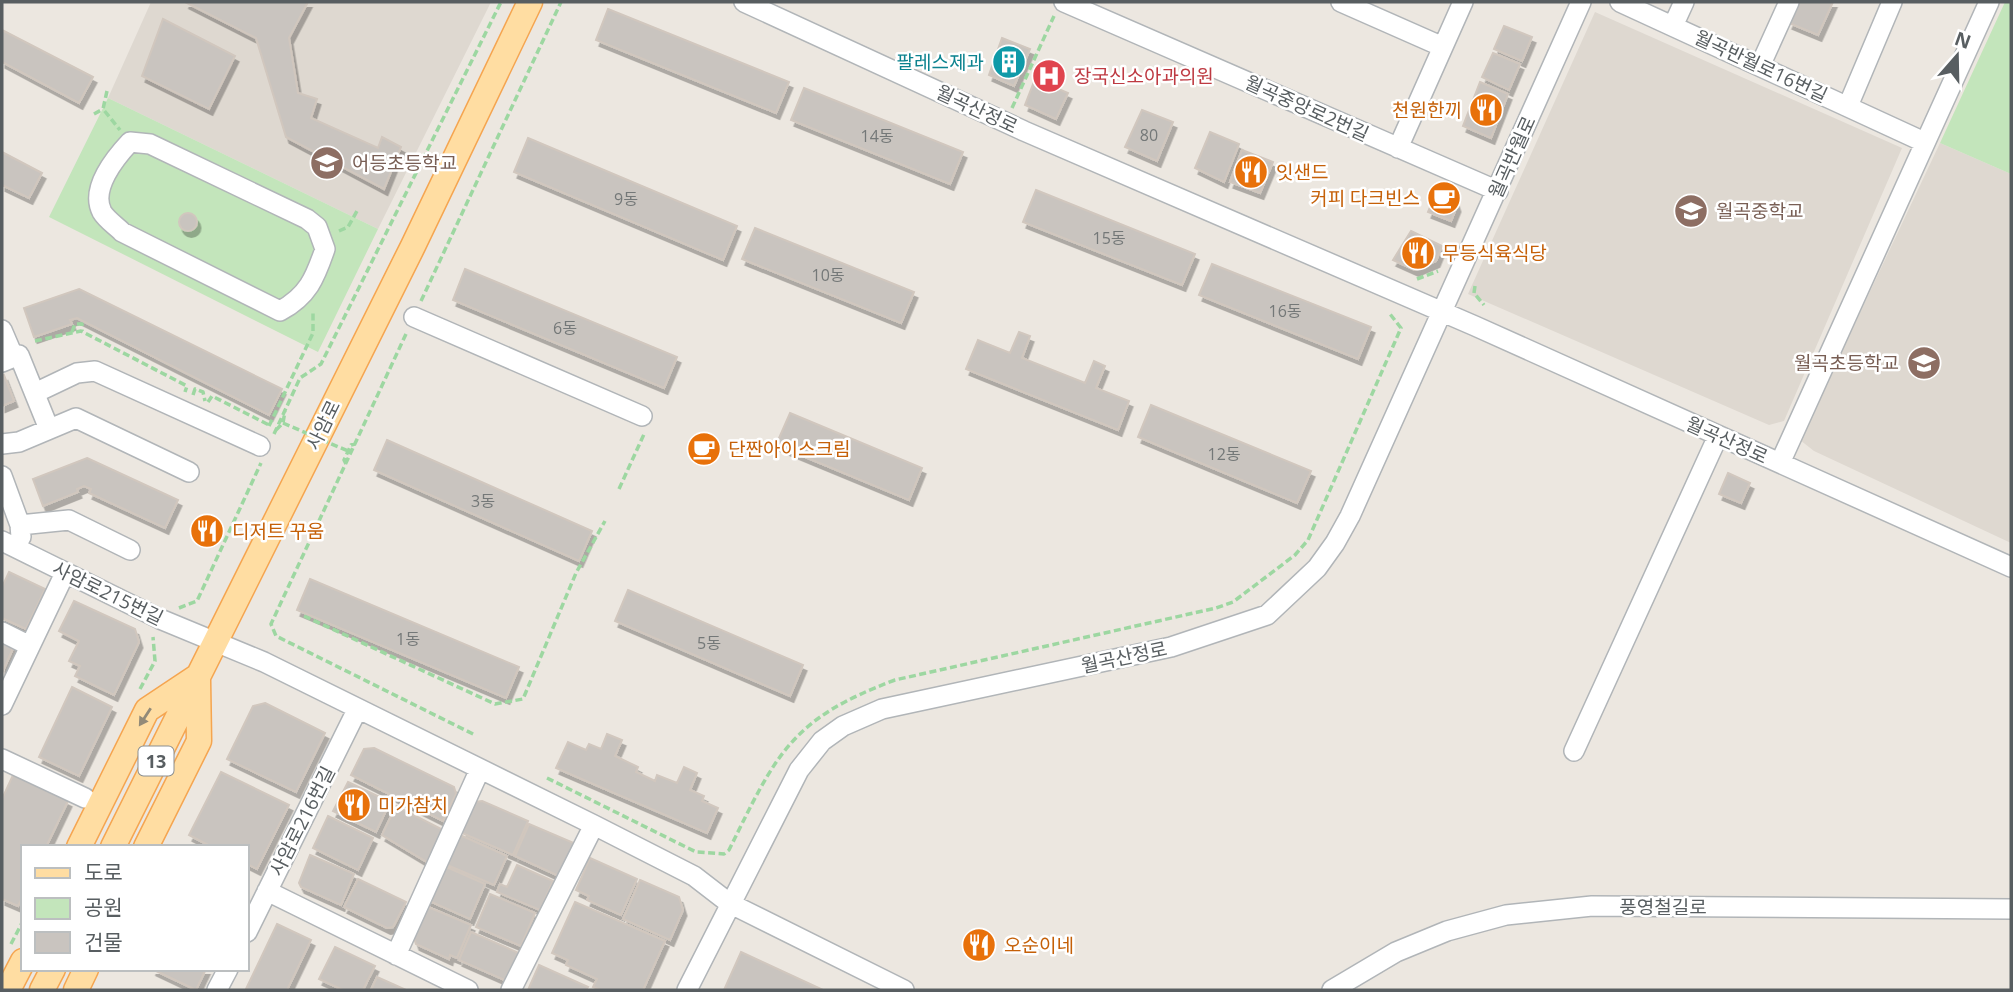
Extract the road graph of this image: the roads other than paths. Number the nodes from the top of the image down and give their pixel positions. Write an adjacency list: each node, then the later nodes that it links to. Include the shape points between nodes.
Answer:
1 (530, 2): 40 (main road, 사암로 / 13)
2 (744, 2): 20 (street, 월곡산정로, via 1005,122)
3 (1341, 2): 13 (street)
4 (1463, 2): 13 (street)
5 (1581, 2): 18 (street, 월곡반월로)
6 (1620, 2): 12 (street, 월곡반월로16번길)
7 (1685, 2): 12 (street, 월곡반월로16번길)
8 (1789, 2): 14 (street)
9 (1892, 2): 15 (street, 월곡반월로16번길)
10 (1989, 2): 16 (street)
11 (1070, 6): 17 (street, 월곡중앙로2번길)
12 (1673, 26): 14 (street, 월곡반월로16번길)
13 (1443, 47): 17 (street)
14 (1760, 66): 15 (street, 월곡반월로16번길)
15 (1848, 106): 16 (street, 월곡반월로16번길)
16 (1924, 142): 30 (street)
17 (1398, 148): 18 (street, 월곡중앙로2번길)
18 (1498, 191): 20 (street, 월곡반월로)
19 (306, 292): 19 (street, via 325,249 317,227 307,219 150,144 130,142 106,174 99,195 102,212 122,232 280,311)
20 (1443, 312): 27 (street, 월곡산정로); 54 (street, 월곡산정로, via 1335,543 1317,568 1268,615 1171,647 908,702 843,726 822,741 799,770)
21 (414, 317): 25 (street)
22 (2, 330): 23 (street)
23 (8, 360): 24 (street, via 19,355)
24 (35, 393): 26 (street); 29 (street, via 77,373 95,371)
25 (644, 423)
26 (49, 429): 28 (street); 31 (street, via 76,418)
27 (1718, 436): 30 (street, 월곡산정로); 45 (street)
28 (2, 444)
29 (265, 448)
30 (1780, 463): 37 (street, 월곡산정로)
31 (189, 472)
32 (2, 476): 33 (street)
33 (20, 525): 35 (street, via 69,520); 36 (street)
34 (2, 541): 36 (street, 사암로215번길)
35 (130, 550)
36 (23, 552): 38 (street, 사암로215번길)
37 (2011, 567)
38 (65, 573): 40 (street, 사암로215번길); 41 (street)
39 (2, 632): 41 (street)
40 (215, 642): 42 (main road, 사암로 / 13); 44 (street)
41 (30, 646): 43 (street)
42 (198, 676): 50 (main road, one-way to 50, via 147,710); 51 (main road, 사암로 / 13); 52 (main road, via 199,741)
43 (3, 698)
44 (357, 710): 47 (street); 53 (street, 사암로216번길)
45 (1574, 751)
46 (2, 759): 48 (street)
47 (480, 769): 49 (street); 57 (street)
48 (85, 798)
49 (594, 825): 54 (street, via 694,876); 67 (street)
50 (80, 845)
51 (114, 845)
52 (147, 845)
53 (267, 891): 56 (street, 사암로216번길); 57 (street)
54 (729, 903): 68 (street); 69 (street)
55 (2011, 909): 70 (street, 풍영철길로, via 1592,906 1506,915 1447,931 1396,952)
56 (248, 930)
57 (396, 955): 66 (street)
58 (21, 965): 62 (main road)
59 (52, 971): 63 (main road)
60 (85, 971): 64 (main road)
61 (227, 971): 65 (street)
62 (8, 990)
63 (43, 990)
64 (76, 990)
65 (218, 990)
66 (468, 990)
67 (511, 990)
68 (687, 990)
69 (904, 990)
70 (1332, 990)

